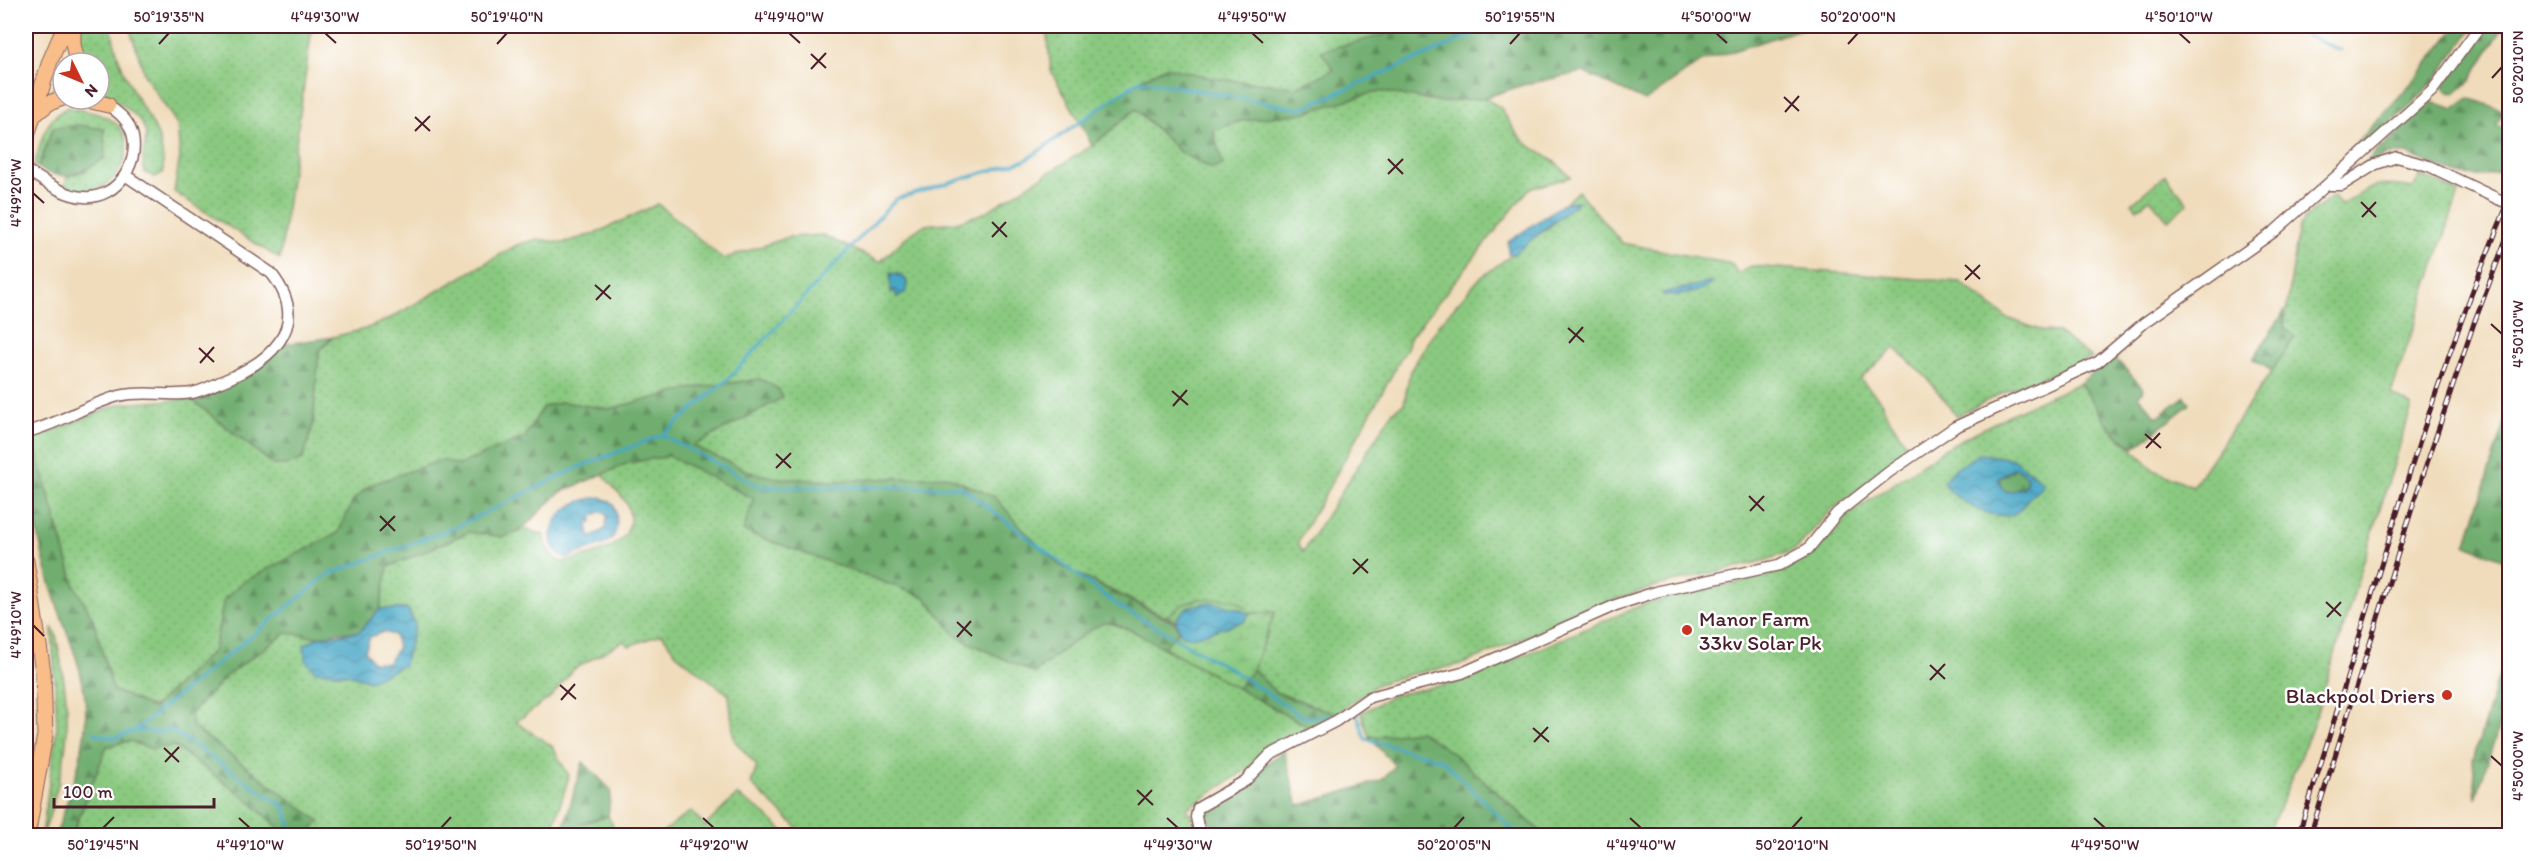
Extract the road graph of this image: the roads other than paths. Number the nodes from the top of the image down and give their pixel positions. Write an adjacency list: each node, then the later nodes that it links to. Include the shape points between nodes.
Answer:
1 (65, 26): 7 (highway)
2 (73, 26): 4 (highway)
3 (2480, 26): 11 (street, via 2432,91)
4 (74, 51)
5 (51, 102): 7 (highway)
6 (111, 106): 10 (street, via 126,121 133,137 133,157)
7 (32, 117): 8 (highway)
8 (26, 140)
9 (26, 170): 10 (street, via 77,196 92,197 112,188)
10 (125, 175): 13 (street, via 271,273 286,303 282,339 261,362 202,391 119,396)
11 (2329, 185): 12 (street, bridge, via 2342,185 2376,164 2397,157 2429,166); 16 (street, via 2275,231 2144,323 2098,362 1955,427 1846,506 1808,549 1779,565 1659,591 1616,605 1462,674 1370,697 1270,755 1245,781 1198,808)
12 (2510, 204)
13 (26, 432)
14 (26, 561): 15 (highway, via 43,672 45,735)
15 (27, 836)
16 (1200, 836)

